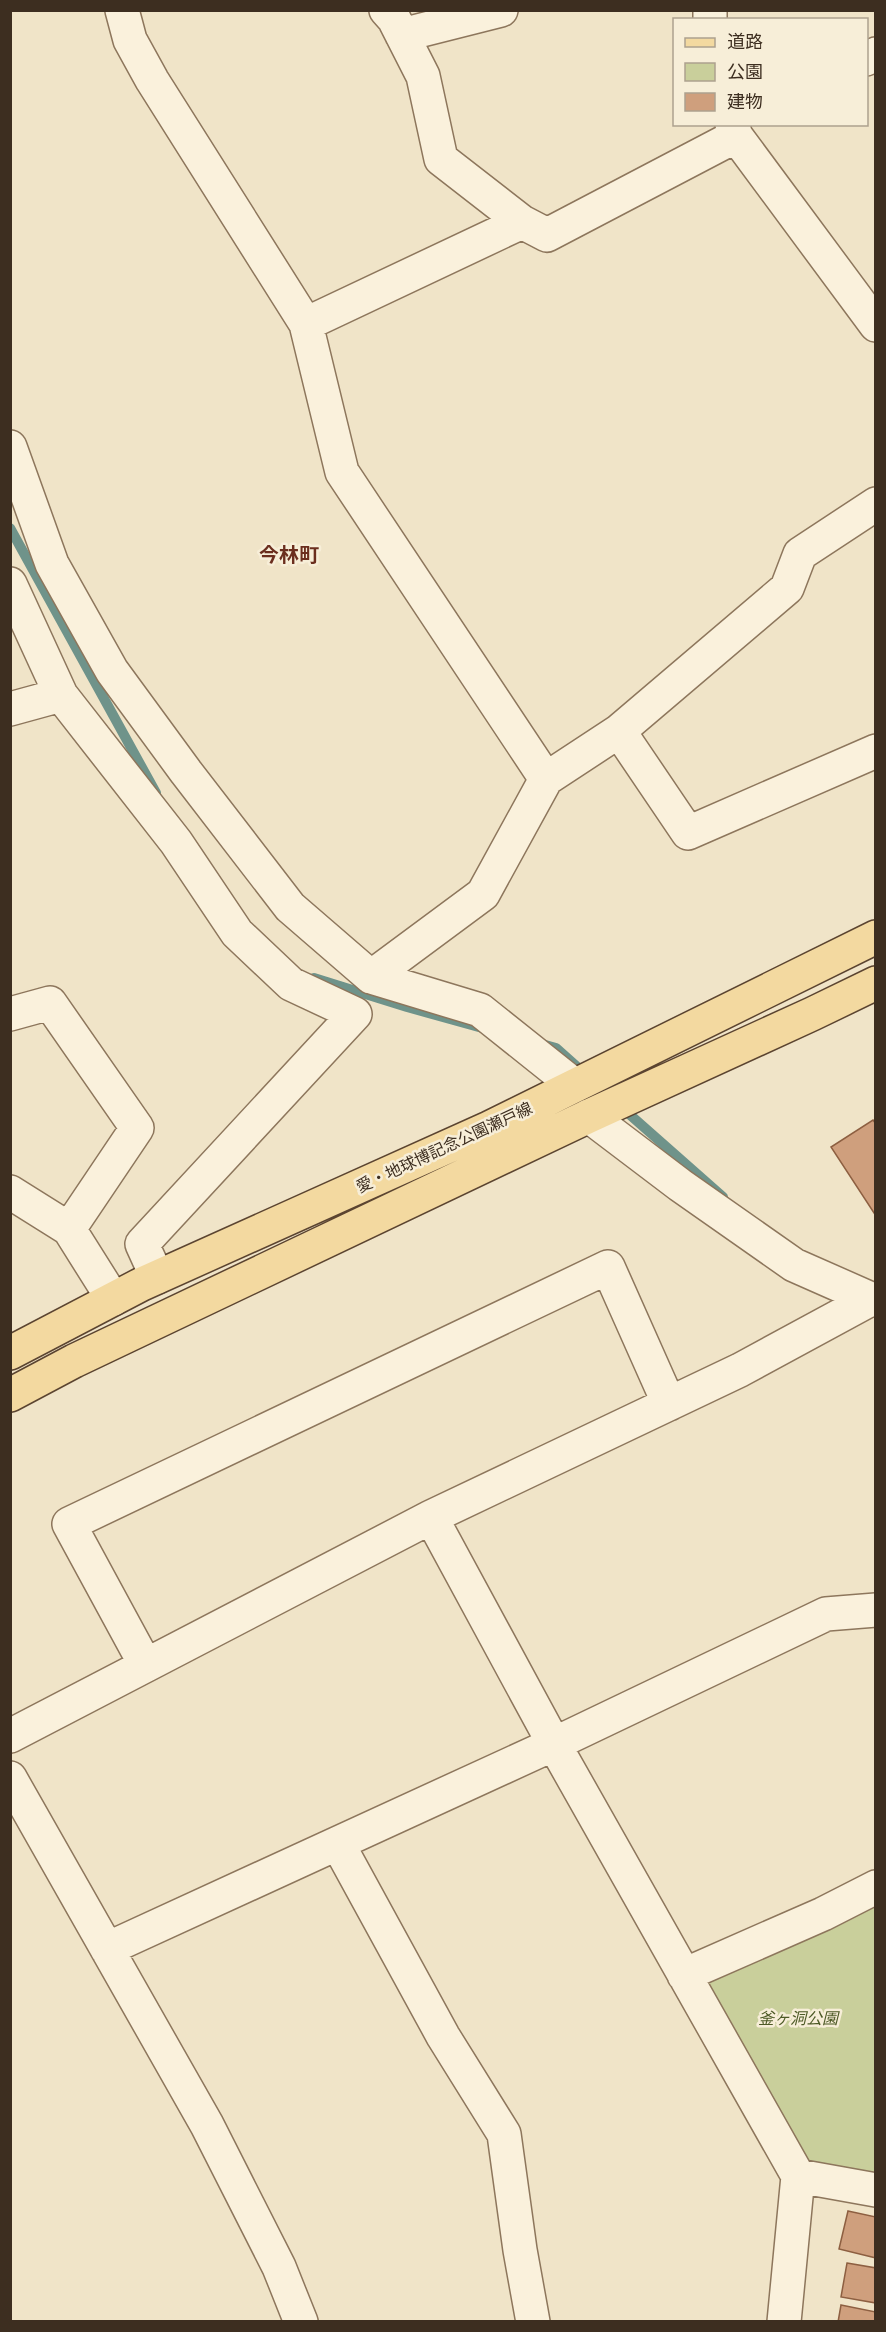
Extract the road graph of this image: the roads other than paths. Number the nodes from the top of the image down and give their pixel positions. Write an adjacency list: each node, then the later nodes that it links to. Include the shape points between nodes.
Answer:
1 (122, 10): 6 (street, via 130,40 152,80)
2 (501, 10): 3 (street)
3 (394, 23): 5 (street, via 423,76 441,159)
4 (734, 128): 5 (street, via 547,235); 7 (street)
5 (522, 222): 6 (street)
6 (306, 324): 15 (street, via 342,472)
7 (876, 325)
8 (10, 447): 17 (street, via 52,564 112,671 290,907)
9 (876, 504): 13 (street, via 800,554 787,588)
10 (10, 584): 11 (street)
11 (61, 695): 12 (street); 24 (street, via 176,842 237,933 291,984 354,1014 142,1244)
12 (10, 709)
13 (619, 732): 14 (street, via 688,833); 15 (street)
14 (876, 752)
15 (546, 779): 17 (street, via 483,894)
16 (876, 937): 20 (main road, 愛・地球博記念公園瀬戸線)
17 (371, 977): 20 (street, via 480,1010)
18 (876, 983): 21 (main road, 愛・地球博記念公園瀬戸線)
19 (10, 1014): 23 (street, via 50,1003 137,1128)
20 (574, 1086): 24 (main road, 愛・地球博記念公園瀬戸線)
21 (589, 1116): 26 (street, via 794,1265); 28 (main road, 愛・地球博記念公園瀬戸線)
22 (10, 1192): 23 (street)
23 (69, 1229): 25 (street)
24 (157, 1277): 25 (main road, 愛・地球博記念公園瀬戸線)
25 (113, 1299): 27 (main road, 愛・地球博記念公園瀬戸線)
26 (873, 1299): 29 (street)
27 (10, 1353)
28 (10, 1395)
29 (669, 1404): 30 (street); 32 (street, via 608,1268 69,1524)
30 (431, 1516): 32 (street); 34 (street)
31 (876, 1610): 34 (street, via 826,1614)
32 (145, 1664): 33 (street)
33 (10, 1736)
34 (554, 1744): 36 (street); 39 (street)
35 (10, 1778): 38 (street)
36 (338, 1844): 38 (street); 43 (street, via 443,2036 504,2134)
37 (876, 1887): 39 (street)
38 (107, 1949): 42 (street, via 207,2126 279,2267)
39 (684, 1975): 40 (street)
40 (798, 2176): 41 (street); 44 (street)
41 (876, 2190)
42 (301, 2322)
43 (533, 2322)
44 (784, 2322)

